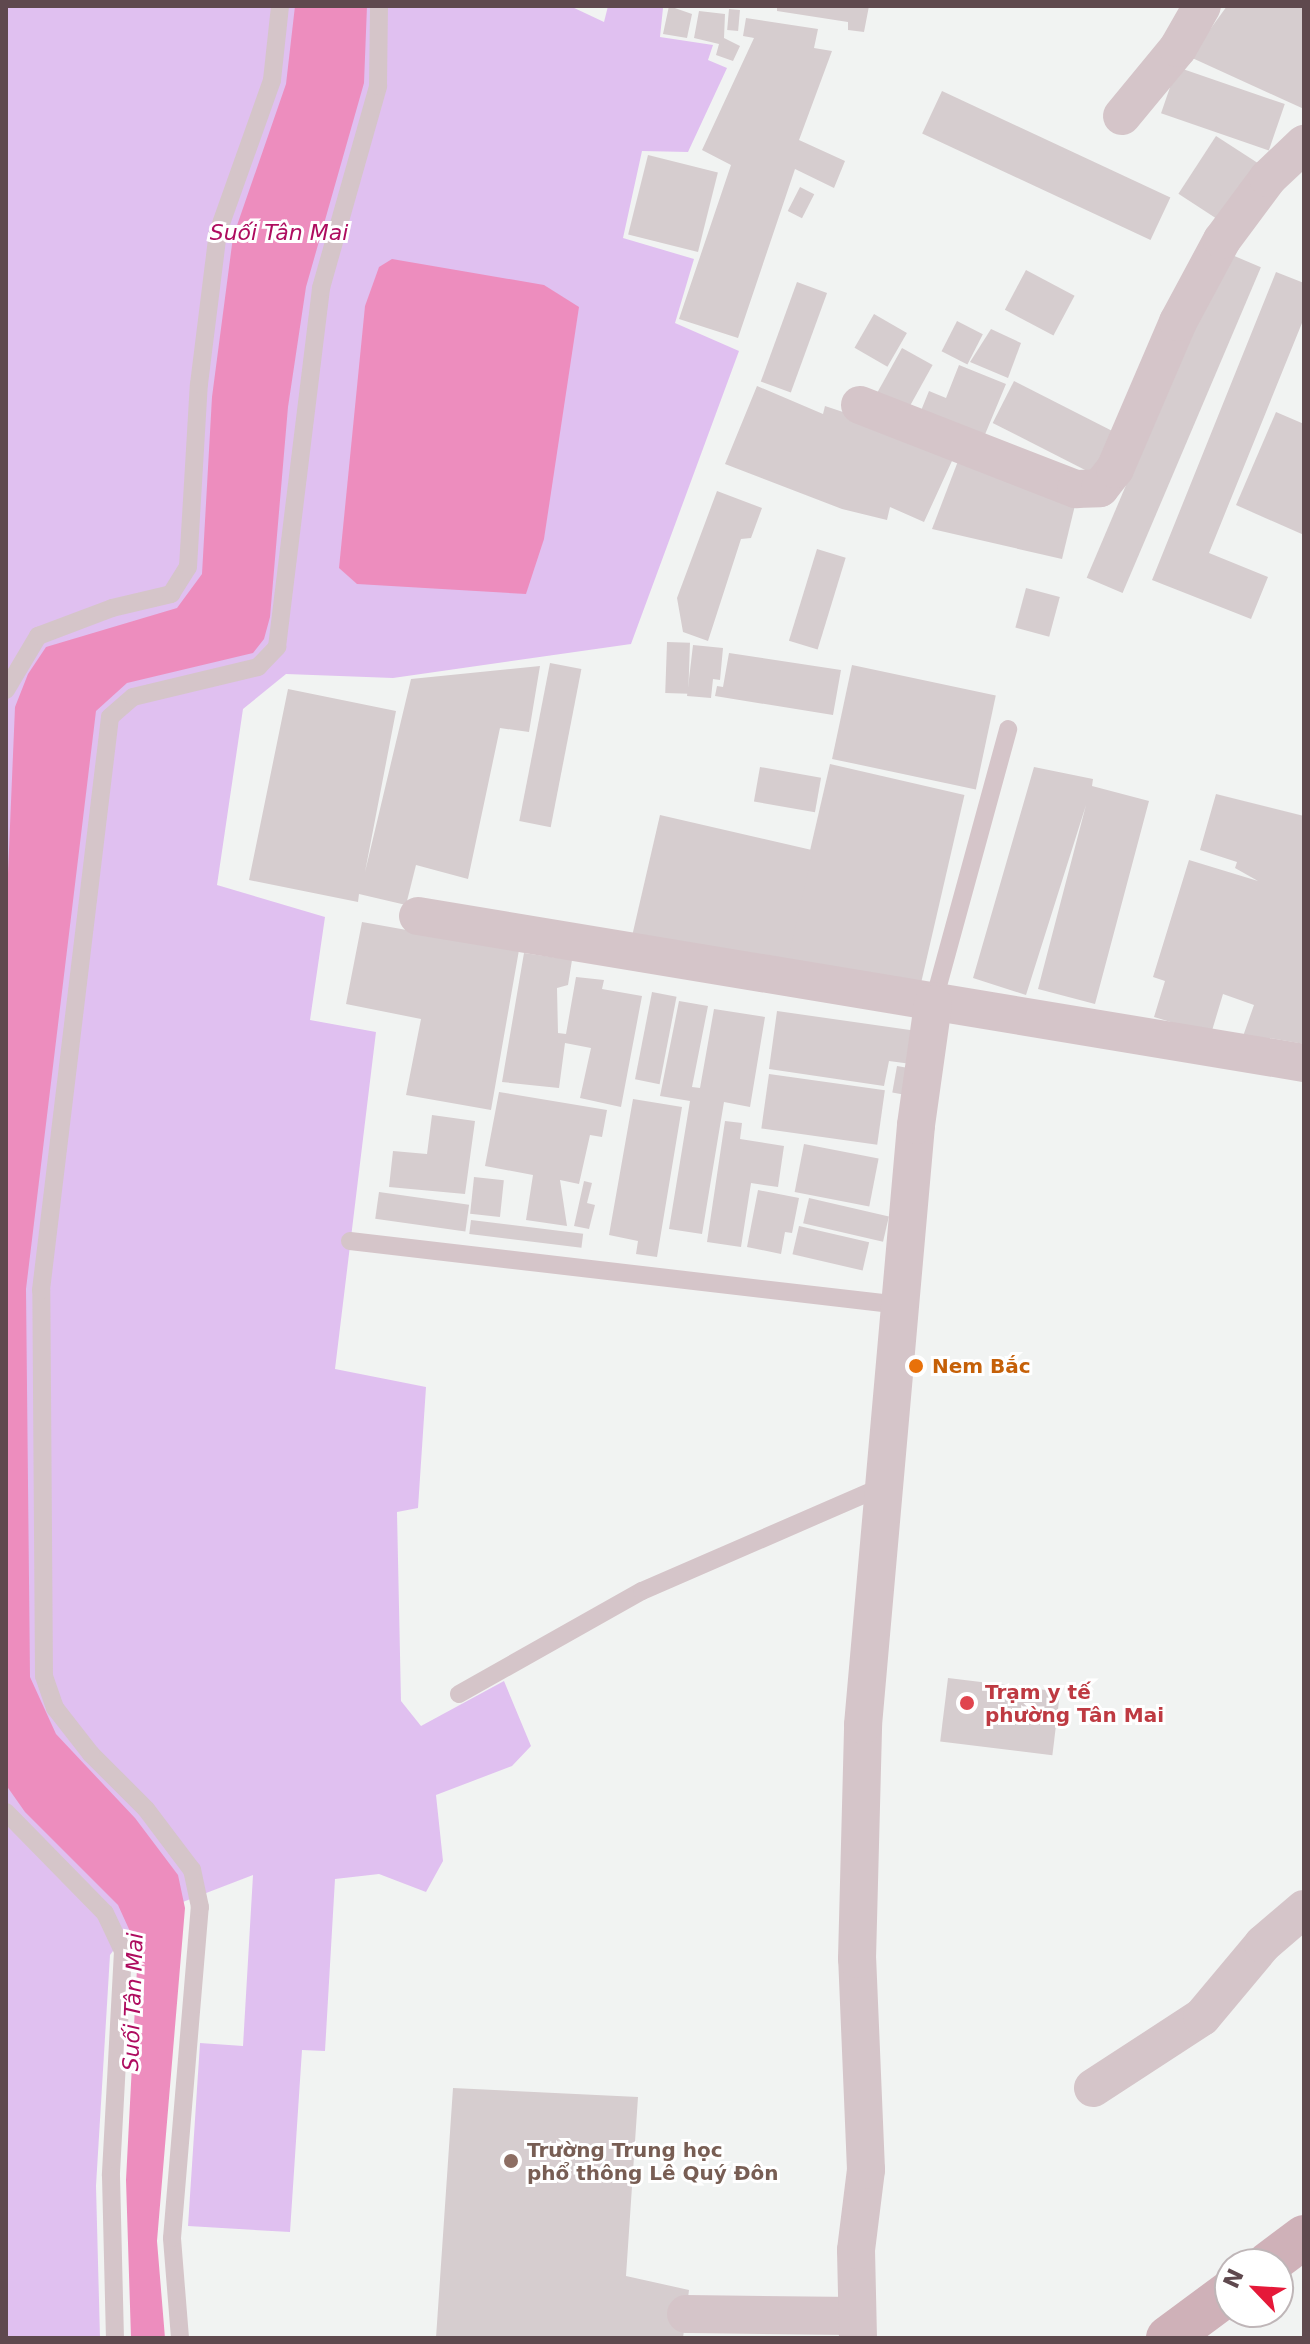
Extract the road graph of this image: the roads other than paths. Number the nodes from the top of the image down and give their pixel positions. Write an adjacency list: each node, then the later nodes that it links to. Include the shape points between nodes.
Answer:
1 (280, 6): 7 (lane, via 272,80 218,232 199,384 188,567 171,594 99,612 38,636)
2 (379, 6): 23 (lane, via 378,86 321,288 277,647 258,667 133,697 110,717 41,1290 44,1676 64,1719 146,1809 192,1870 200,1907 172,2238)
3 (1202, 6): 4 (street, via 1178,48)
4 (1122, 116)
5 (1304, 144): 6 (street, via 1268,178 1222,240 1178,322 1115,469 1100,488 1076,489)
6 (860, 405)
7 (6, 690)
8 (1008, 729): 10 (lane)
9 (418, 916): 10 (street)
10 (933, 1004): 11 (street); 13 (street)
11 (1304, 1063)
12 (350, 1241): 13 (lane)
13 (900, 1305): 14 (street)
14 (884, 1486): 15 (lane, via 642,1591); 21 (street, via 863,1725 857,1959 866,2170)
15 (459, 1694)
16 (6, 1812): 22 (lane, via 105,1913 123,1951 111,2176)
17 (1304, 1909): 18 (street, via 1263,1944 1202,2017)
18 (1093, 2088)
19 (1214, 2304): 24 (main road)
20 (686, 2314): 21 (street)
21 (856, 2327)
22 (115, 2338)
23 (180, 2338)
24 (1168, 2338)

